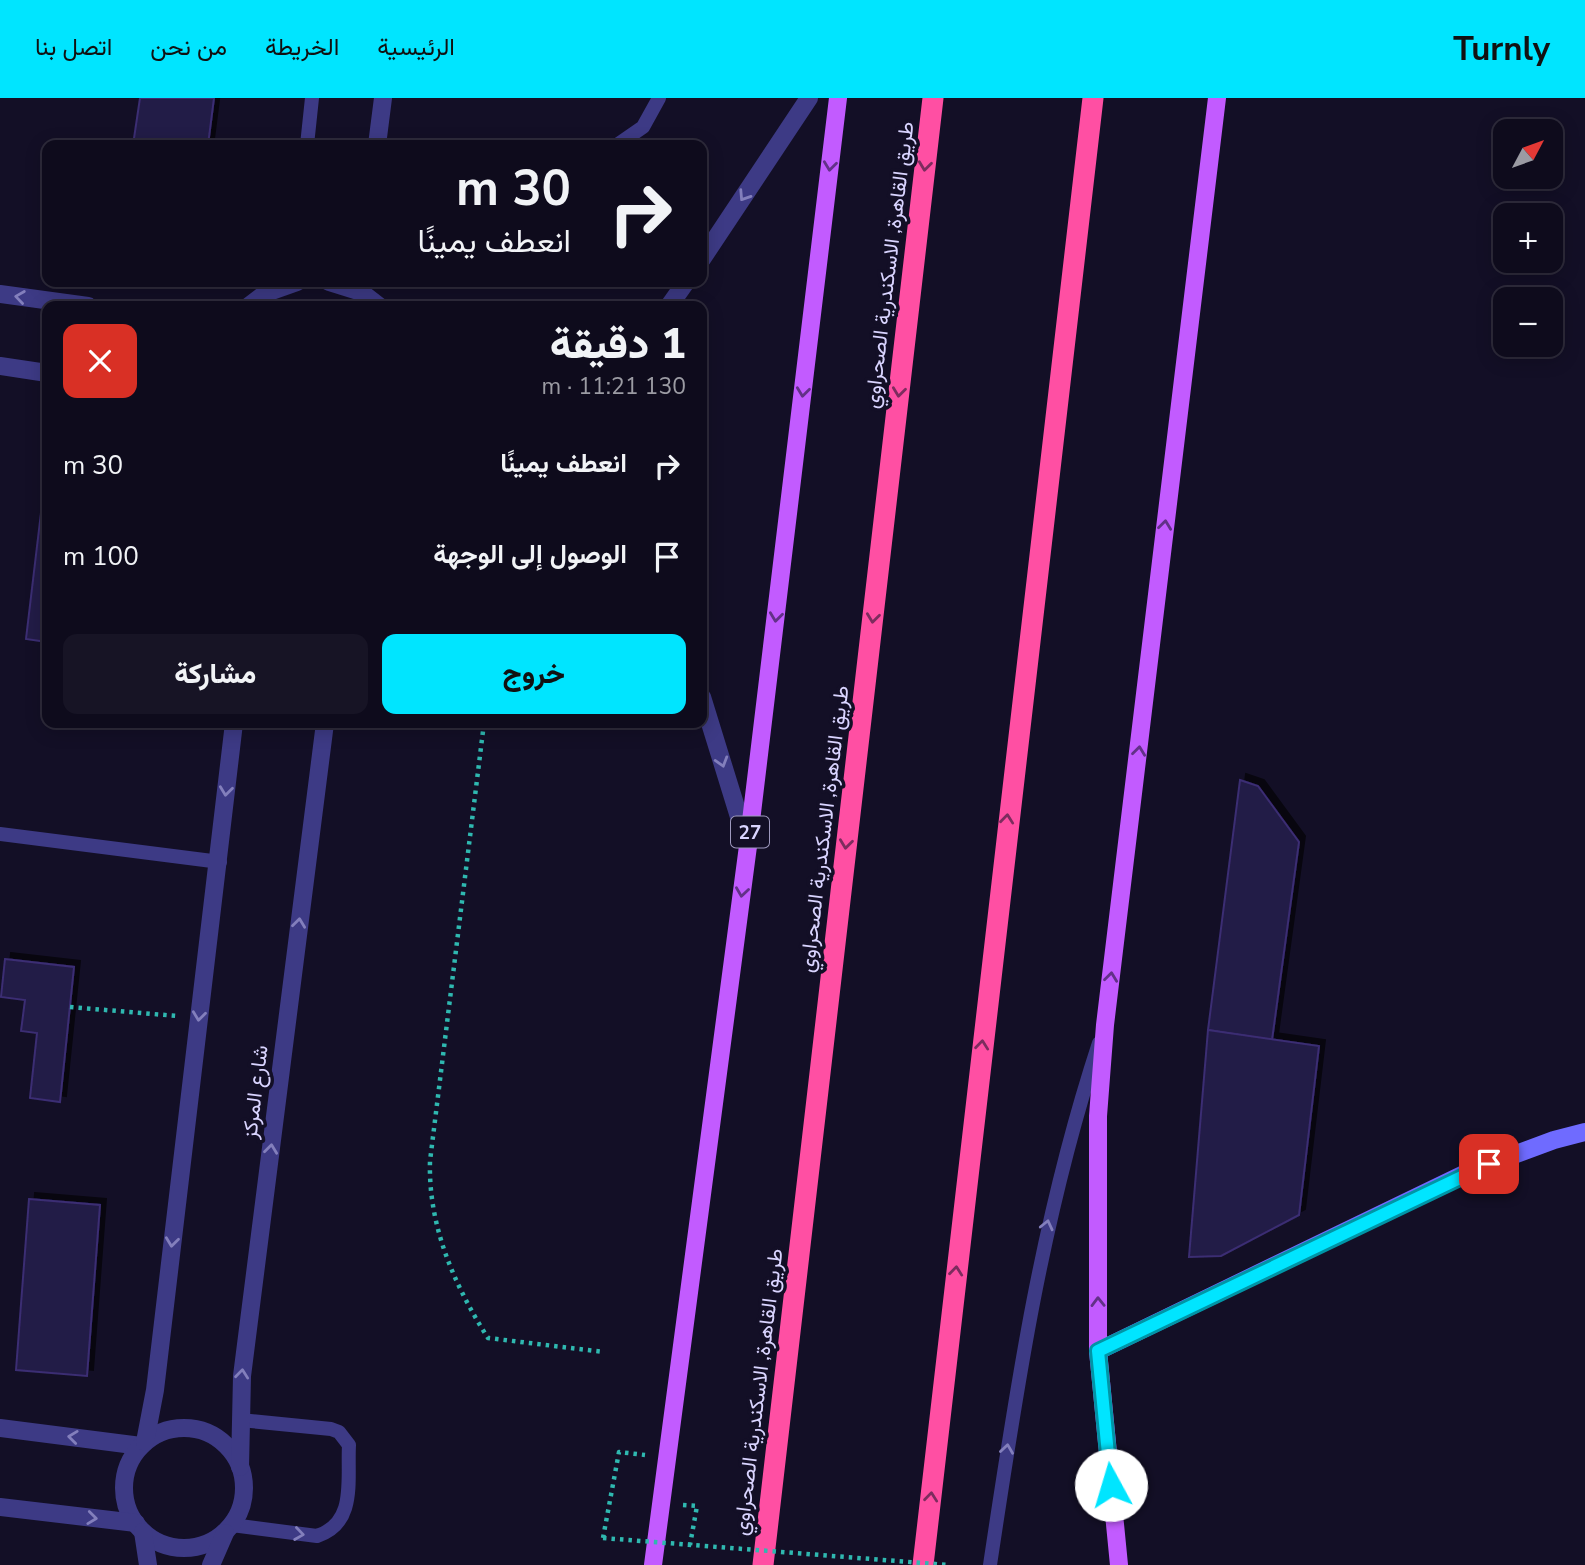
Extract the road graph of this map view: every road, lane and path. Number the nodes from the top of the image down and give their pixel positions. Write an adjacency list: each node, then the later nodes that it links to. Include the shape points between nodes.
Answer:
1 (312, 98): 9 (lane)
2 (383, 98): 10 (street)
3 (659, 98): 11 (lane, via 651,118)
4 (809, 98): 12 (street, one-way to 12)
5 (838, 98): 26 (main road, 27, one-way to 26)
6 (933, 98): 48 (highway, طريق القاهرة, الاسكندرية الصحراوي, one-way to 48)
7 (1093, 98): 44 (highway, one-way to 7)
8 (1217, 98): 30 (main road, one-way to 8)
9 (308, 140)
10 (378, 140)
11 (624, 140)
12 (707, 251)
13 (284, 287): 17 (street)
14 (362, 287): 18 (street)
15 (0, 294): 16 (street, one-way to 15)
16 (51, 301)
17 (255, 301)
18 (375, 301)
19 (0, 366): 20 (street)
20 (42, 372)
21 (707, 713): 26 (street, one-way to 26)
22 (233, 728): 27 (street, one-way to 27)
23 (324, 728): 34 (street, شارع المركز, one-way to 23)
24 (483, 728): 33 (path, via 429,1192 441,1241 472,1314 488,1338)
25 (0, 834): 27 (lane)
26 (748, 846): 47 (main road, 27, one-way to 47)
27 (218, 862): 29 (street, one-way to 29)
28 (70, 1007): 29 (path)
29 (199, 1018): 36 (street, one-way to 36, via 155,1390)
30 (1105, 1025): 32 (main road, one-way to 30, via 1098,1116); 50 (lane, one-way to 30, via 1038,1263)
31 (1585, 1132): 32 (street, via 1468,1172)
32 (1098, 1351): 51 (main road)
33 (604, 1352)
34 (240, 1420): 38 (street, شارع المركز); 41 (lane, one-way to 34, via 317,1536 342,1521 346,1509 349,1445 339,1432)
35 (0, 1428): 36 (street, one-way to 35)
36 (143, 1444): 38 (street, via 161,1432 199,1430 231,1450); 42 (street, via 129,1463 124,1484 127,1504)
37 (620, 1452): 43 (path, bridge, via 603,1538)
38 (240, 1467): 41 (street, via 244,1497)
39 (697, 1506): 43 (path)
40 (0, 1507): 42 (street, one-way to 42)
41 (229, 1527): 42 (street, via 212,1541 176,1548); 46 (street)
42 (140, 1528): 45 (street)
43 (690, 1545): 49 (path, bridge)
44 (927, 1560)
45 (148, 1565)
46 (211, 1565)
47 (653, 1565)
48 (763, 1565)
49 (948, 1565)
50 (990, 1565)
51 (1119, 1565)

